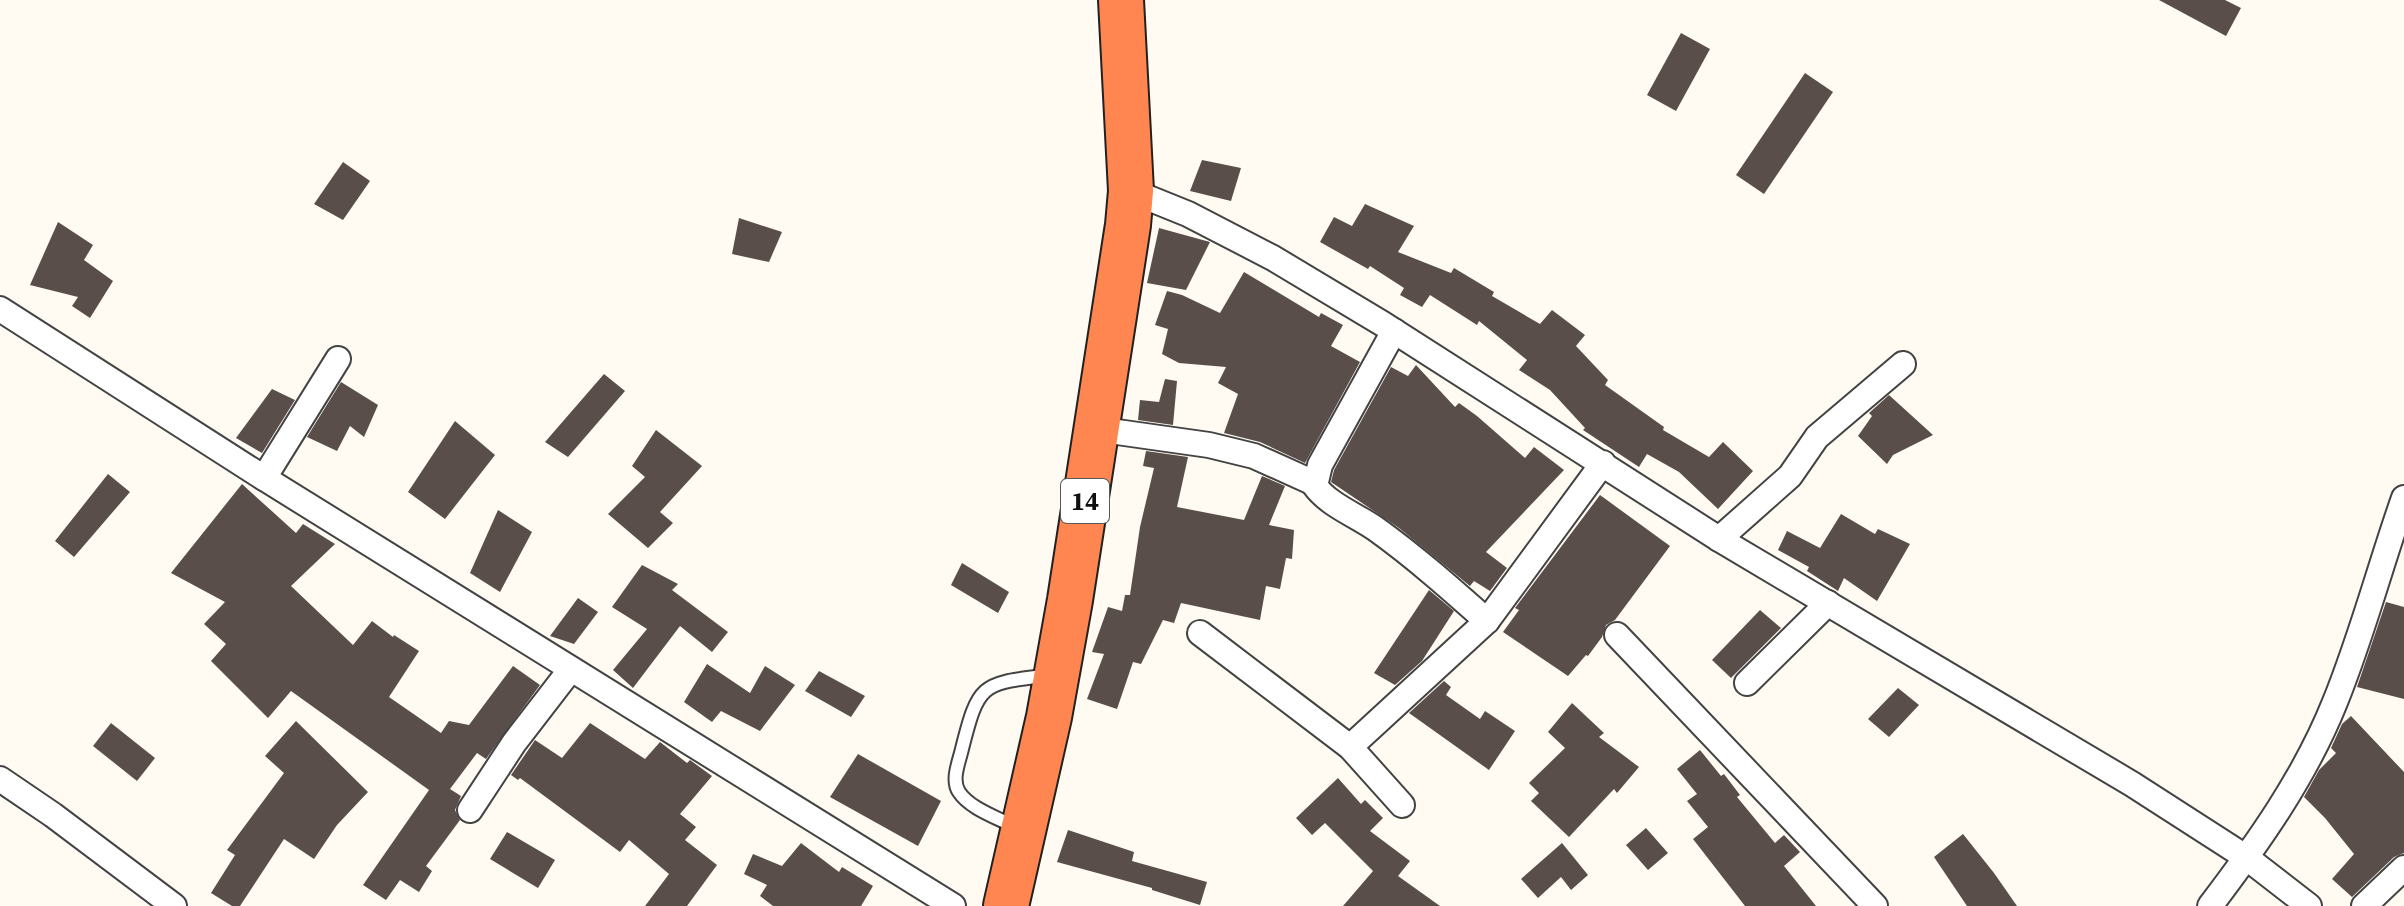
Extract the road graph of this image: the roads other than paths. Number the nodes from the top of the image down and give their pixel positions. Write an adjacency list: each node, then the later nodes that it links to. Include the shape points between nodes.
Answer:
1 (1121, 0): 2 (highway, 14)
2 (1131, 191): 4 (street, via 1273,258); 7 (highway, 14)
3 (0, 309): 9 (street)
4 (1394, 331): 8 (street); 10 (street)
5 (338, 359): 9 (street)
6 (1903, 364): 12 (street, via 1817,437 1790,476)
7 (1096, 429): 10 (street, via 1254,456); 18 (highway, 14)
8 (1603, 463): 12 (street); 14 (street)
9 (264, 478): 17 (street)
10 (1314, 483): 14 (street)
11 (2404, 498): 25 (street, via 2334,706 2304,768)
12 (1719, 539): 13 (street)
13 (1828, 603): 19 (street); 25 (street)
14 (1487, 621): 20 (street)
15 (1200, 633): 20 (street)
16 (1617, 635): 30 (street)
17 (571, 669): 23 (street); 28 (street)
18 (1057, 674): 24 (highway, 14); 24 (lane, via 1004,681 978,697 957,768 960,794)
19 (1747, 683)
20 (1350, 747): 22 (street)
21 (0, 779): 27 (street)
22 (1402, 805)
23 (470, 810)
24 (1023, 831): 29 (highway, 14)
25 (2247, 858): 31 (street); 32 (street)
26 (2404, 868): 33 (street)
27 (174, 906)
28 (953, 906)
29 (1006, 906)
30 (1875, 906)
31 (2210, 906)
32 (2309, 906)
33 (2364, 906)

